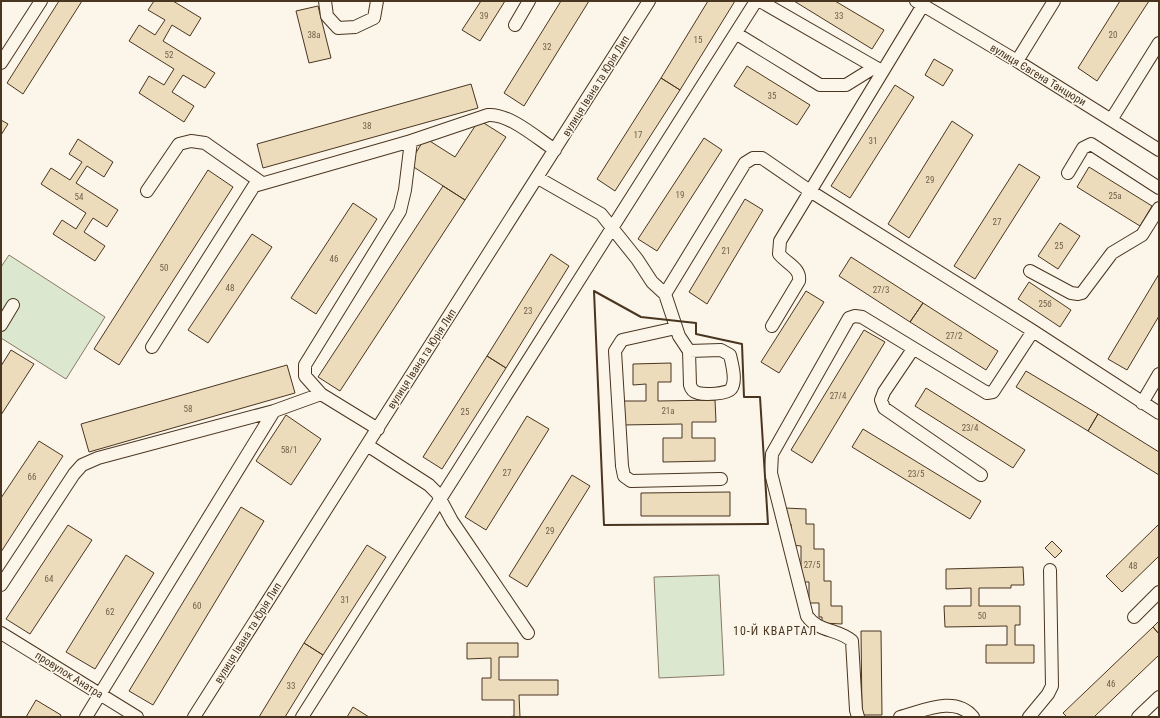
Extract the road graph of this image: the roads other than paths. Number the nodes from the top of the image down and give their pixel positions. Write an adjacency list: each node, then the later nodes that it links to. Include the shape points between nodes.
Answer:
1 (42, 1): 14 (street)
2 (325, 1): 3 (street, via 327,16 338,28 356,27 374,18)
3 (377, 1)
4 (529, 1): 10 (street)
5 (648, 1): 18 (street, вулиця Івана та Юрія Лип)
6 (756, 1): 11 (street)
7 (760, 1): 15 (street)
8 (1054, 1): 13 (street)
9 (920, 3): 13 (street, вулиця Євгена Танцюри); 15 (street)
10 (516, 25)
11 (737, 34): 15 (street, via 820,84 846,85); 27 (street)
12 (1159, 43): 16 (street)
13 (1017, 61): 16 (street, вулиця Євгена Танцюри)
14 (1, 62)
15 (879, 70): 25 (street)
16 (1111, 120): 19 (street, вулиця Євгена Танцюри)
17 (411, 141): 18 (street, via 494,114 506,118); 22 (street); 39 (street, via 400,211 304,365 304,376)
18 (555, 150): 21 (street, вулиця Івана та Юрія Лип)
19 (1159, 150)
20 (1068, 173): 23 (street, via 1083,148 1091,144)
21 (538, 178): 27 (street, via 600,214); 43 (street, вулиця Івана та Юрія Лип)
22 (262, 183): 24 (street, via 205,143 191,141 179,144); 35 (street, via 254,186 248,193)
23 (1159, 188)
24 (147, 191)
25 (810, 191): 29 (street, via 762,158 753,158 745,163); 32 (street, via 780,241 779,254 800,274 799,281); 34 (street)
26 (1159, 208): 28 (street, via 1142,235 1112,253 1082,293 1071,293)
27 (612, 227): 29 (street, via 652,282); 47 (street)
28 (1030, 270)
29 (665, 294): 33 (street)
30 (13, 305): 31 (street)
31 (1, 325)
32 (772, 326)
33 (676, 328): 37 (street); 46 (street, via 622,340 617,345 615,351 624,476 631,481)
34 (1033, 331): 36 (street, via 993,392 987,393); 40 (street)
35 (152, 347)
36 (913, 349): 45 (street, via 884,392 884,408); 60 (street, via 862,317 849,318 772,454 771,473 807,616 821,628 847,636 852,642)
37 (689, 351): 37 (street, via 721,350 730,355 733,366 731,390 726,393 699,393 692,389)
38 (1159, 374): 40 (street)
39 (321, 394): 41 (street); 43 (street)
40 (1142, 403): 42 (street)
41 (274, 411): 49 (street, via 82,464); 54 (street)
42 (1159, 413)
43 (378, 429): 44 (street, вулиця Івана та Юрія Лип)
44 (367, 446): 47 (street, via 429,485); 58 (street, вулиця Івана та Юрія Лип)
45 (981, 475)
46 (721, 479)
47 (439, 498): 53 (street); 59 (street)
48 (1050, 570): 63 (street, via 1052,686)
49 (1, 585)
50 (1159, 592): 51 (street)
51 (1134, 617)
52 (1, 633): 54 (street, провулок Анатра)
53 (528, 634)
54 (100, 695): 56 (street); 57 (street, провулок Анатра)
55 (1159, 696): 64 (street)
56 (86, 717)
57 (137, 717)
58 (194, 717)
59 (302, 717)
60 (858, 717)
61 (900, 717): 62 (street, via 948,705 960,707)
62 (973, 717)
63 (1029, 717)
64 (1138, 717)

